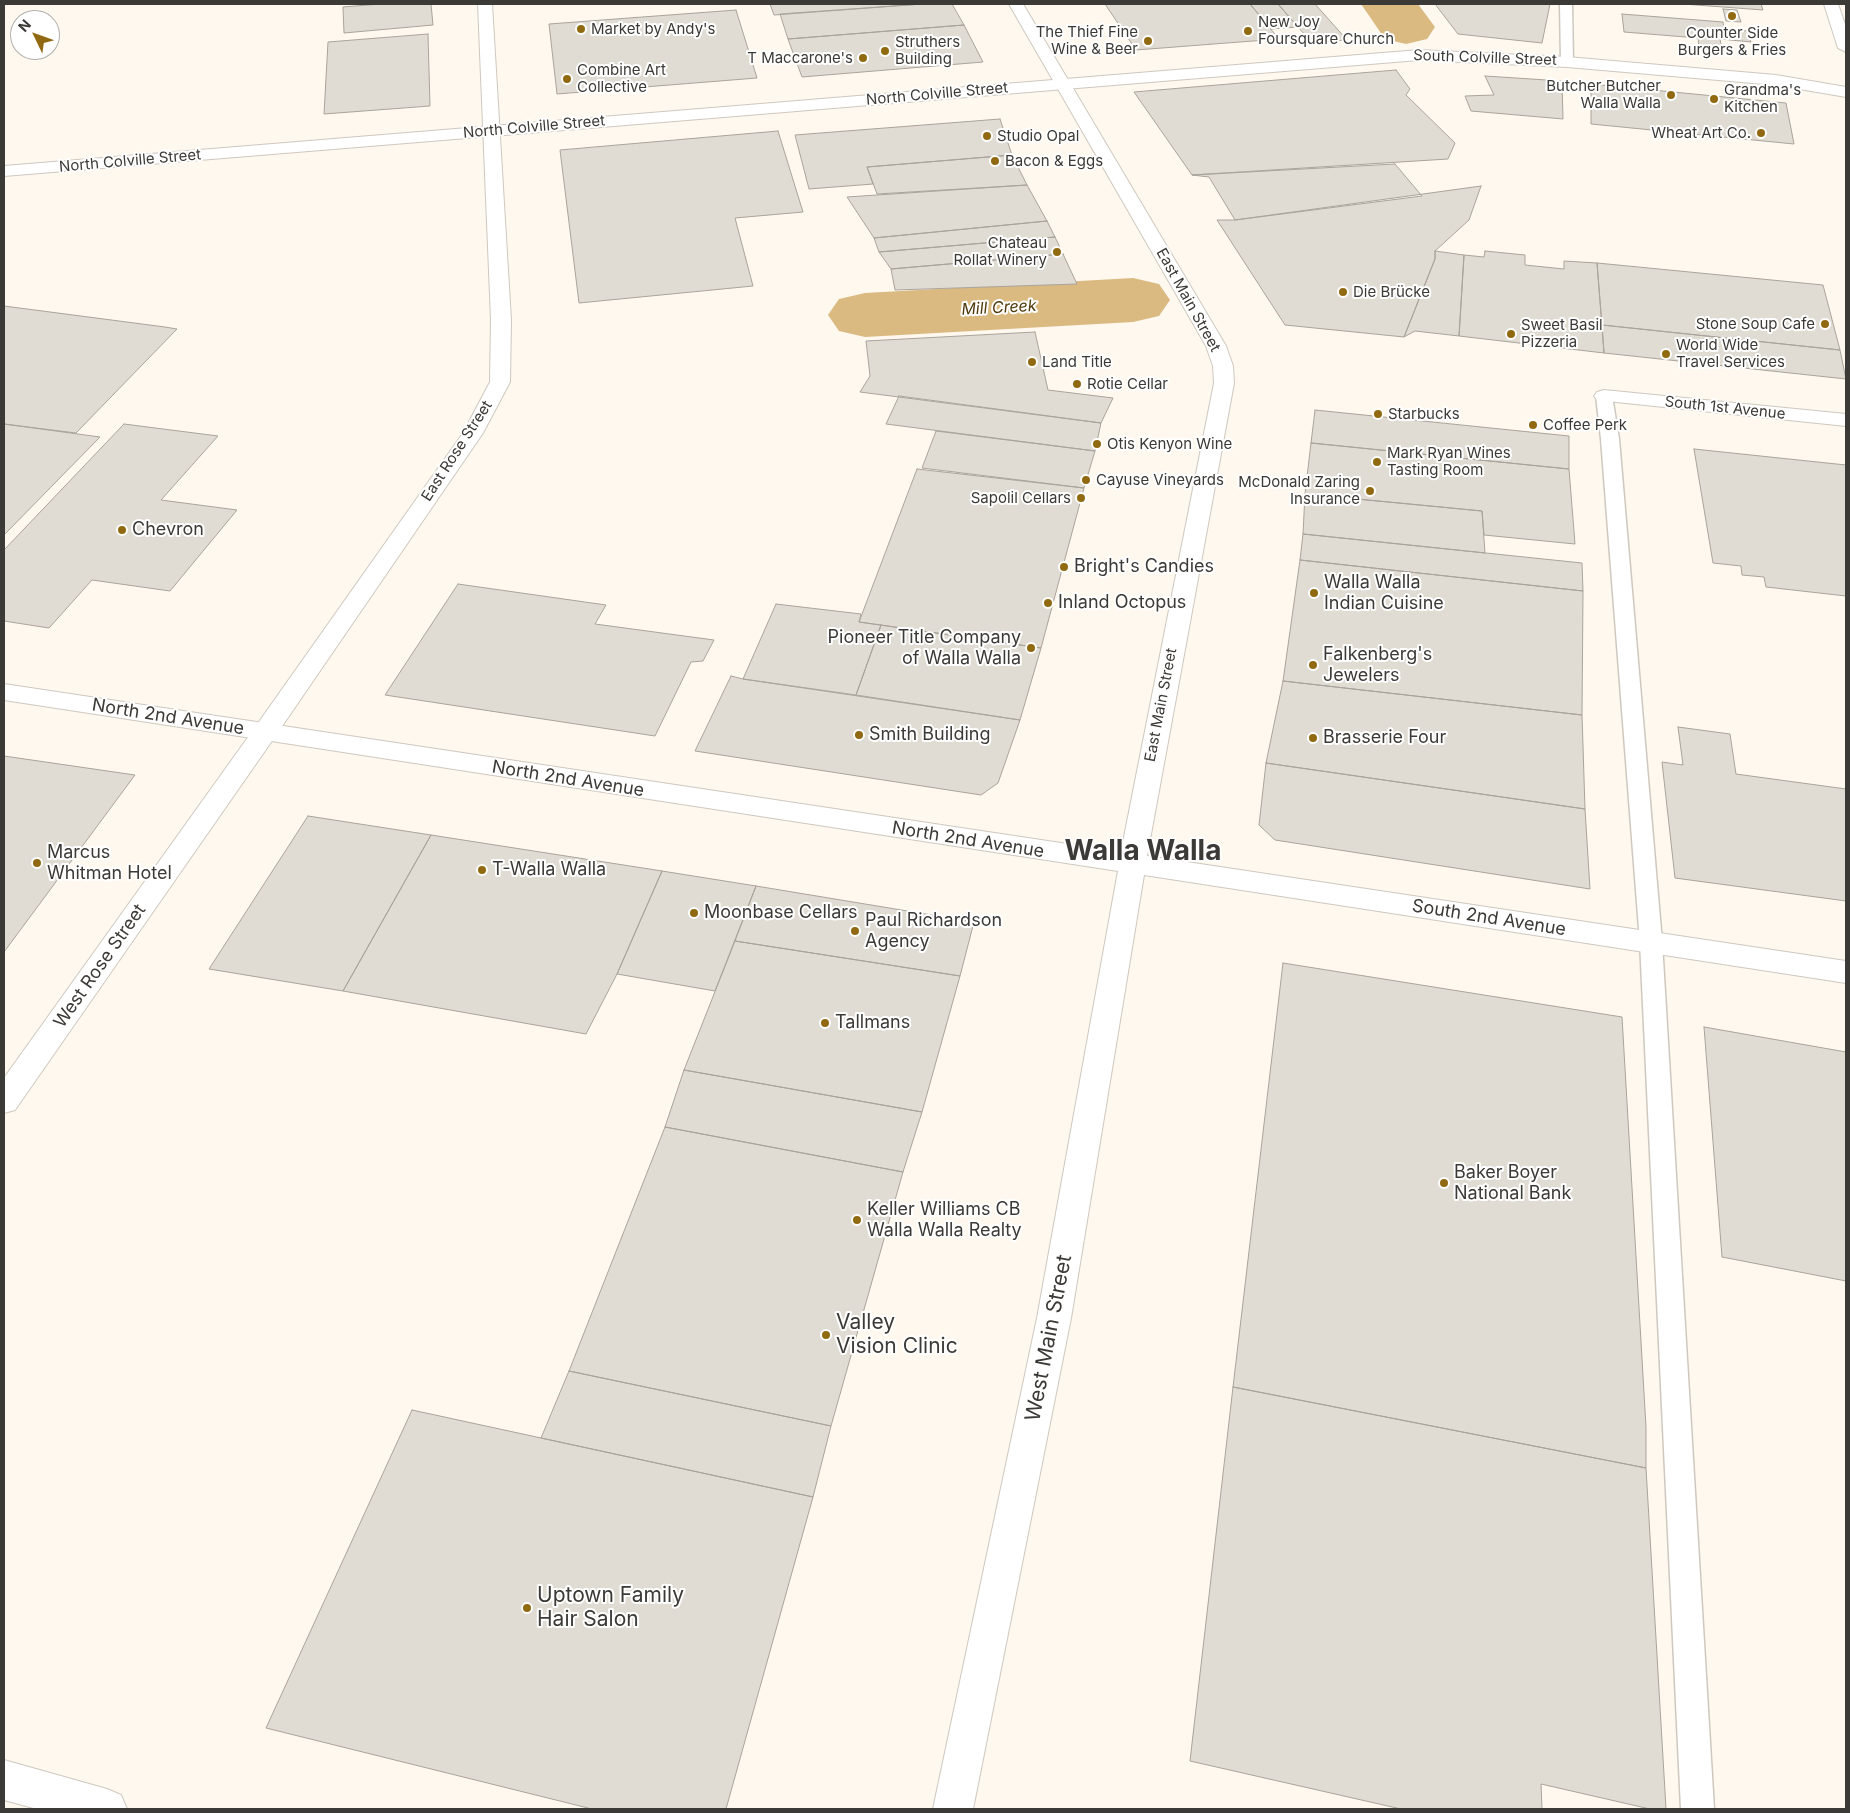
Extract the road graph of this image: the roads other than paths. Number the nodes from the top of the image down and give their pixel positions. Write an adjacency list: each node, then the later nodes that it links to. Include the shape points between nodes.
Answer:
1 (485, 4): 9 (main road, East Rose Street)
2 (1016, 4): 7 (main road, East Main Street)
3 (1566, 4): 6 (lane)
4 (1831, 4): 5 (main road)
5 (1846, 48)
6 (1567, 62): 7 (main road, South Colville Street, via 1419,55); 8 (main road, South Colville Street, via 1776,80)
7 (1064, 83): 9 (main road, North Colville Street); 15 (main road, East Main Street, via 1216,346 1223,366 1224,383)
8 (1846, 92)
9 (492, 131): 10 (main road, North Colville Street); 14 (main road, East Rose Street, via 501,320 500,382 473,432)
10 (4, 171)
11 (1604, 396): 12 (main road, South 1st Avenue); 16 (lane, via 1611,449)
12 (1846, 420)
13 (4, 692): 14 (main road, North 2nd Avenue)
14 (265, 732): 15 (main road, North 2nd Avenue); 18 (main road, West Rose Street)
15 (1132, 865): 16 (main road, South 2nd Avenue); 21 (main road, West Main Street, via 1054,1318)
16 (1650, 942): 17 (main road, South 2nd Avenue); 22 (lane)
17 (1846, 972)
18 (4, 1101)
19 (4, 1780): 20 (main road)
20 (107, 1809)
21 (953, 1809)
22 (1698, 1809)

